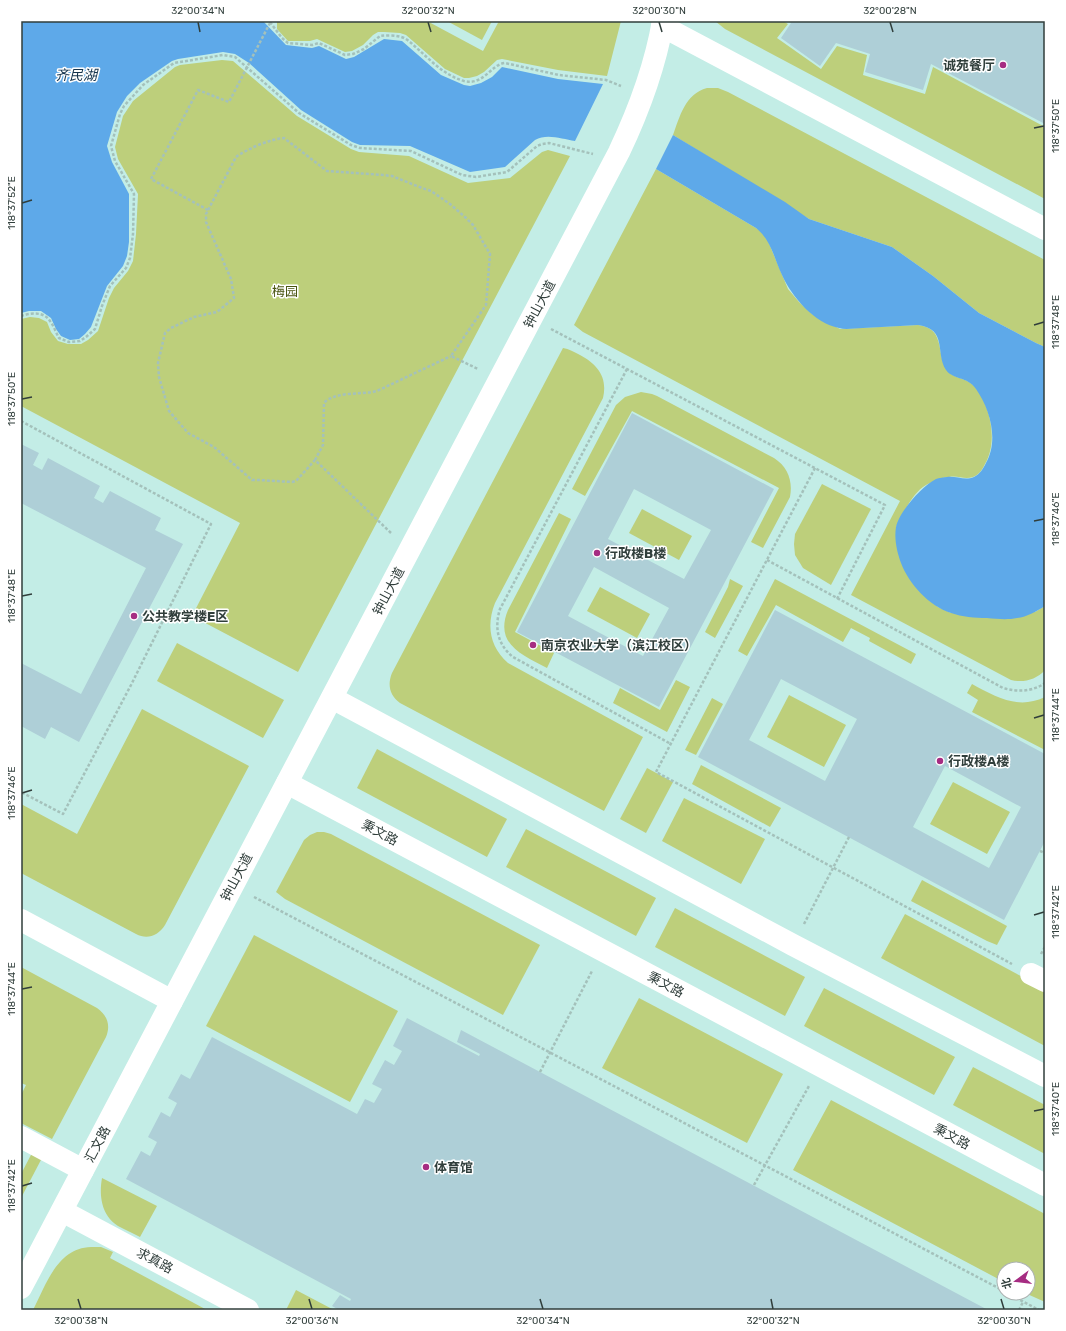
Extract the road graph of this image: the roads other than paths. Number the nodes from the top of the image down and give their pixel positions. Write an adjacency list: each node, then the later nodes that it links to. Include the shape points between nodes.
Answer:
1 (662, 23): 2 (lane); 3 (lane, 钟山大道, via 656,56 634,121)
2 (1045, 229)
3 (332, 698): 4 (lane, 钟山大道); 7 (lane, via 793,945)
4 (287, 783): 6 (lane, 钟山大道); 10 (lane, 秉文路)
5 (21, 920): 6 (lane)
6 (172, 1001): 9 (lane, 汇文路)
7 (1045, 1076)
8 (21, 1137): 9 (lane)
9 (83, 1170): 11 (lane, 汇文路)
10 (1045, 1185)
11 (62, 1211): 12 (lane, 汇文路); 13 (lane, 求真路)
12 (21, 1288)
13 (248, 1310)

